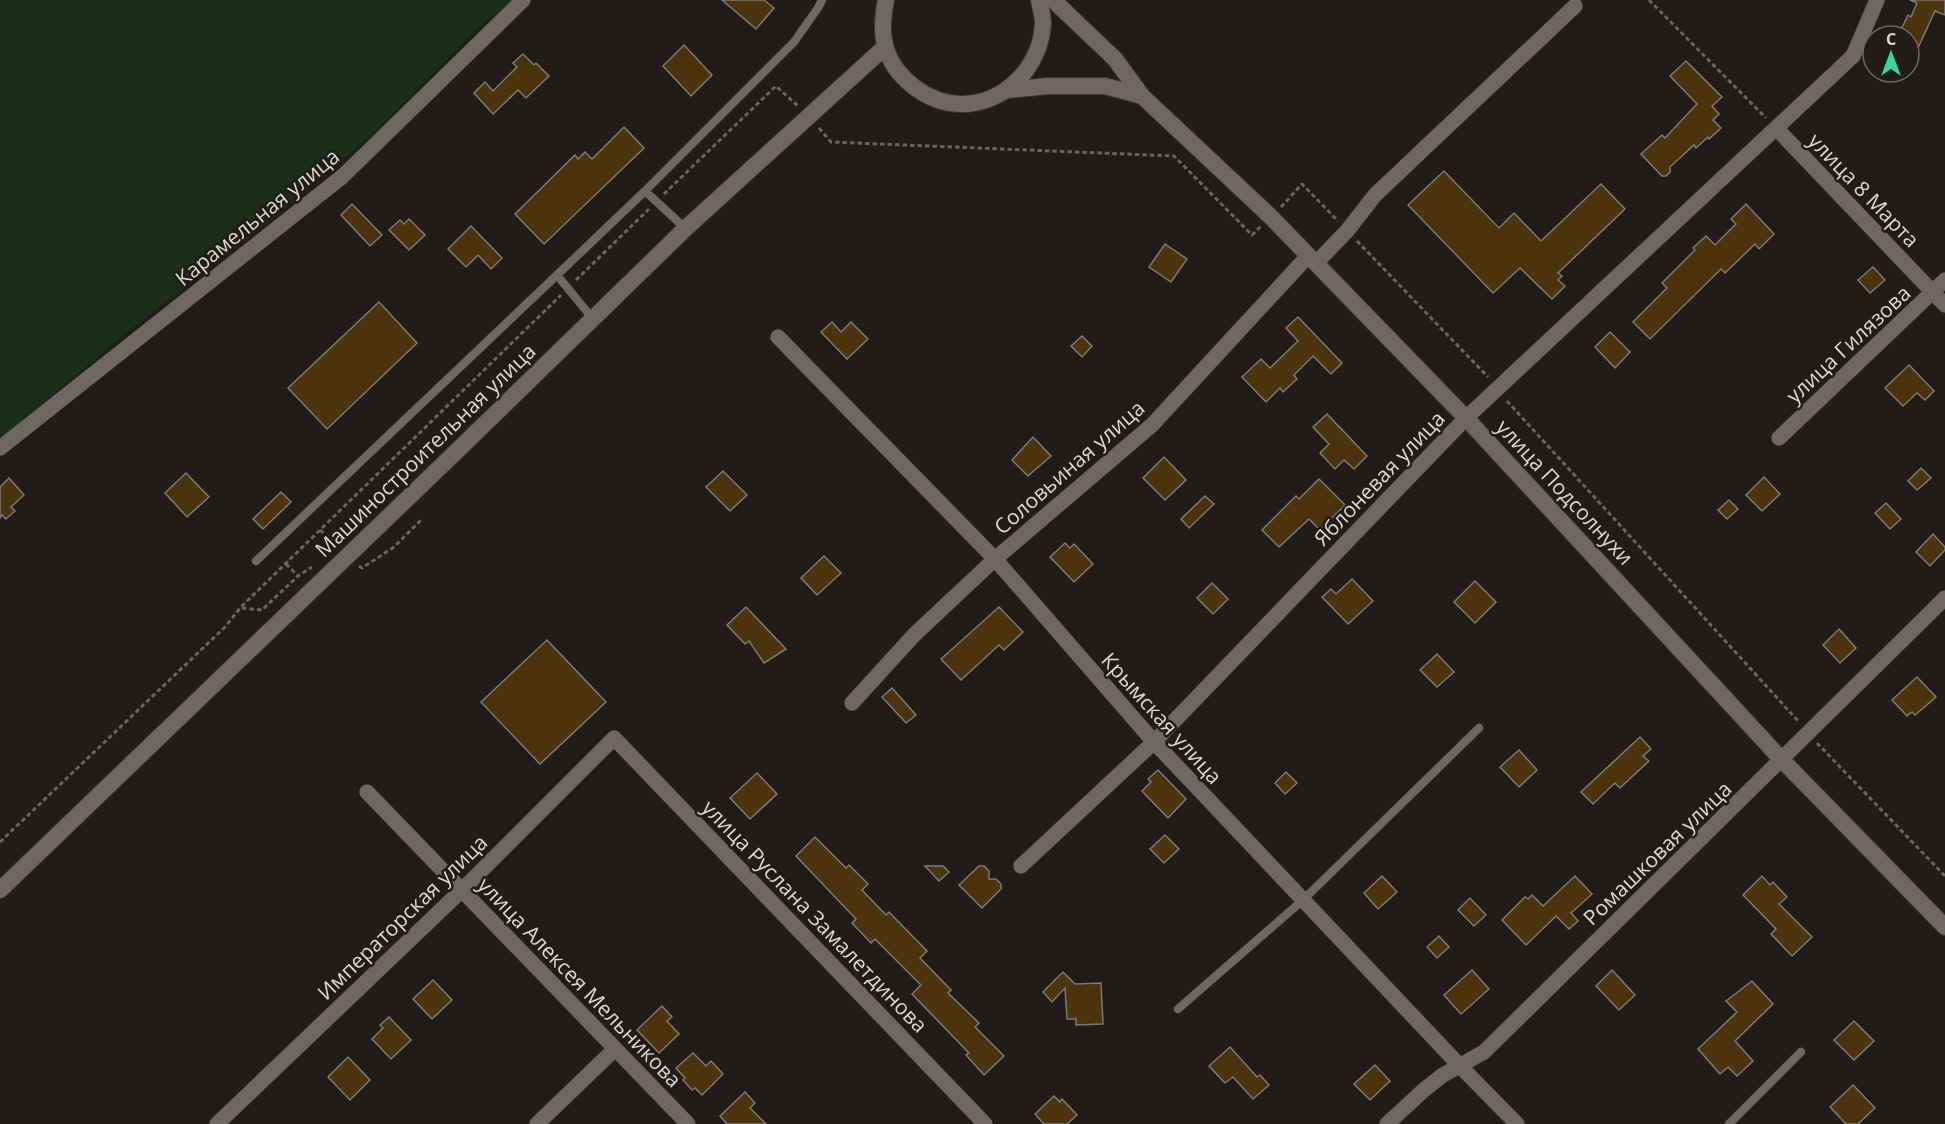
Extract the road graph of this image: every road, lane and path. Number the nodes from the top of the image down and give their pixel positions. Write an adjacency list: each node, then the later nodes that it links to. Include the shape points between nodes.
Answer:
1 (523, 0): 30 (street, Карамельная улица, via 343,176)
2 (822, 0): 14 (lane, via 794,42)
3 (886, 0): 9 (street, via 882,20)
4 (1039, 0): 10 (street, via 1043,21 1039,48 1027,71)
5 (1053, 0): 11 (street, улица Подсолнухи, via 1115,59)
6 (1649, 0): 13 (path)
7 (1877, 0): 13 (street, Яблоневая улица, via 1852,56)
8 (1575, 6): 18 (street, Соловьиная улица, via 1375,195)
9 (885, 46): 10 (street, via 896,69 914,87 936,99 968,103); 12 (street, Машиностроительная улица)
10 (1007, 90): 11 (street, via 1105,86)
11 (1142, 96): 16 (street, улица Подсолнухи)
12 (808, 116): 15 (path, via 776,86); 16 (path, via 831,142 1174,156 1252,235); 17 (street, Машиностроительная улица)
13 (1777, 129): 23 (street, улица 8 Марта); 27 (street, Яблоневая улица)
14 (645, 192): 15 (lane); 20 (lane)
15 (657, 201): 17 (lane); 22 (path)
16 (1271, 217): 18 (path, via 1302,184); 19 (street, улица Подсолнухи)
17 (686, 228): 25 (street, Машиностроительная улица)
18 (1347, 231): 19 (street, Соловьиная улица); 27 (path)
19 (1312, 260): 28 (street, улица Подсолнухи); 31 (street, Соловьиная улица, via 1152,425)
20 (557, 275): 22 (lane); 32 (lane)
21 (1945, 280): 23 (street, улица Гилязова)
22 (567, 289): 25 (lane); 33 (path)
23 (1933, 292): 24 (street, улица 8 Марта); 29 (street, улица Гилязова)
24 (1945, 305)
25 (593, 319): 48 (street, Машиностроительная улица)
26 (778, 338): 31 (street, Крымская улица)
27 (1499, 388): 28 (street, Яблоневая улица); 40 (path)
28 (1466, 418): 42 (street, Яблоневая улица); 43 (street, улица Подсолнухи)
29 (1779, 438)
30 (0, 448)
31 (995, 560): 38 (street, Соловьиная улица, via 914,635); 42 (street, Крымская улица)
32 (256, 561)
33 (286, 564): 35 (path); 37 (path)
34 (315, 565): 35 (path)
35 (298, 576): 37 (path, via 261,610)
36 (1945, 598): 40 (street, Ромашковая улица)
37 (241, 608): 45 (path)
38 (852, 703)
39 (1479, 728): 50 (lane)
40 (1809, 734): 43 (street, Ромашковая улица); 47 (path)
41 (615, 738): 49 (street, Императорская улица); 59 (street, улица Руслана Замалетдинова)
42 (1154, 742): 46 (street, Яблоневая улица); 50 (street, Крымская улица)
43 (1782, 760): 51 (street, улица Подсолнухи); 55 (street, Ромашковая улица, via 1484,1052)
44 (367, 792): 49 (street, улица Алексея Мельникова)
45 (0, 842)
46 (1021, 866)
47 (1945, 876)
48 (0, 890)
49 (462, 890): 53 (street, улица Алексея Мельникова); 56 (street, Императорская улица)
50 (1303, 900): 52 (lane); 55 (street, Крымская улица)
51 (1945, 927)
52 (1178, 1010)
53 (615, 1049): 57 (street); 58 (street, улица Алексея Мельникова)
54 (1801, 1052): 62 (lane)
55 (1460, 1066): 60 (street, Ромашковая улица, via 1425,1089); 61 (street, Крымская улица)
56 (217, 1124)
57 (537, 1124)
58 (688, 1124)
59 (985, 1124)
60 (1387, 1124)
61 (1517, 1124)
62 (1729, 1124)

